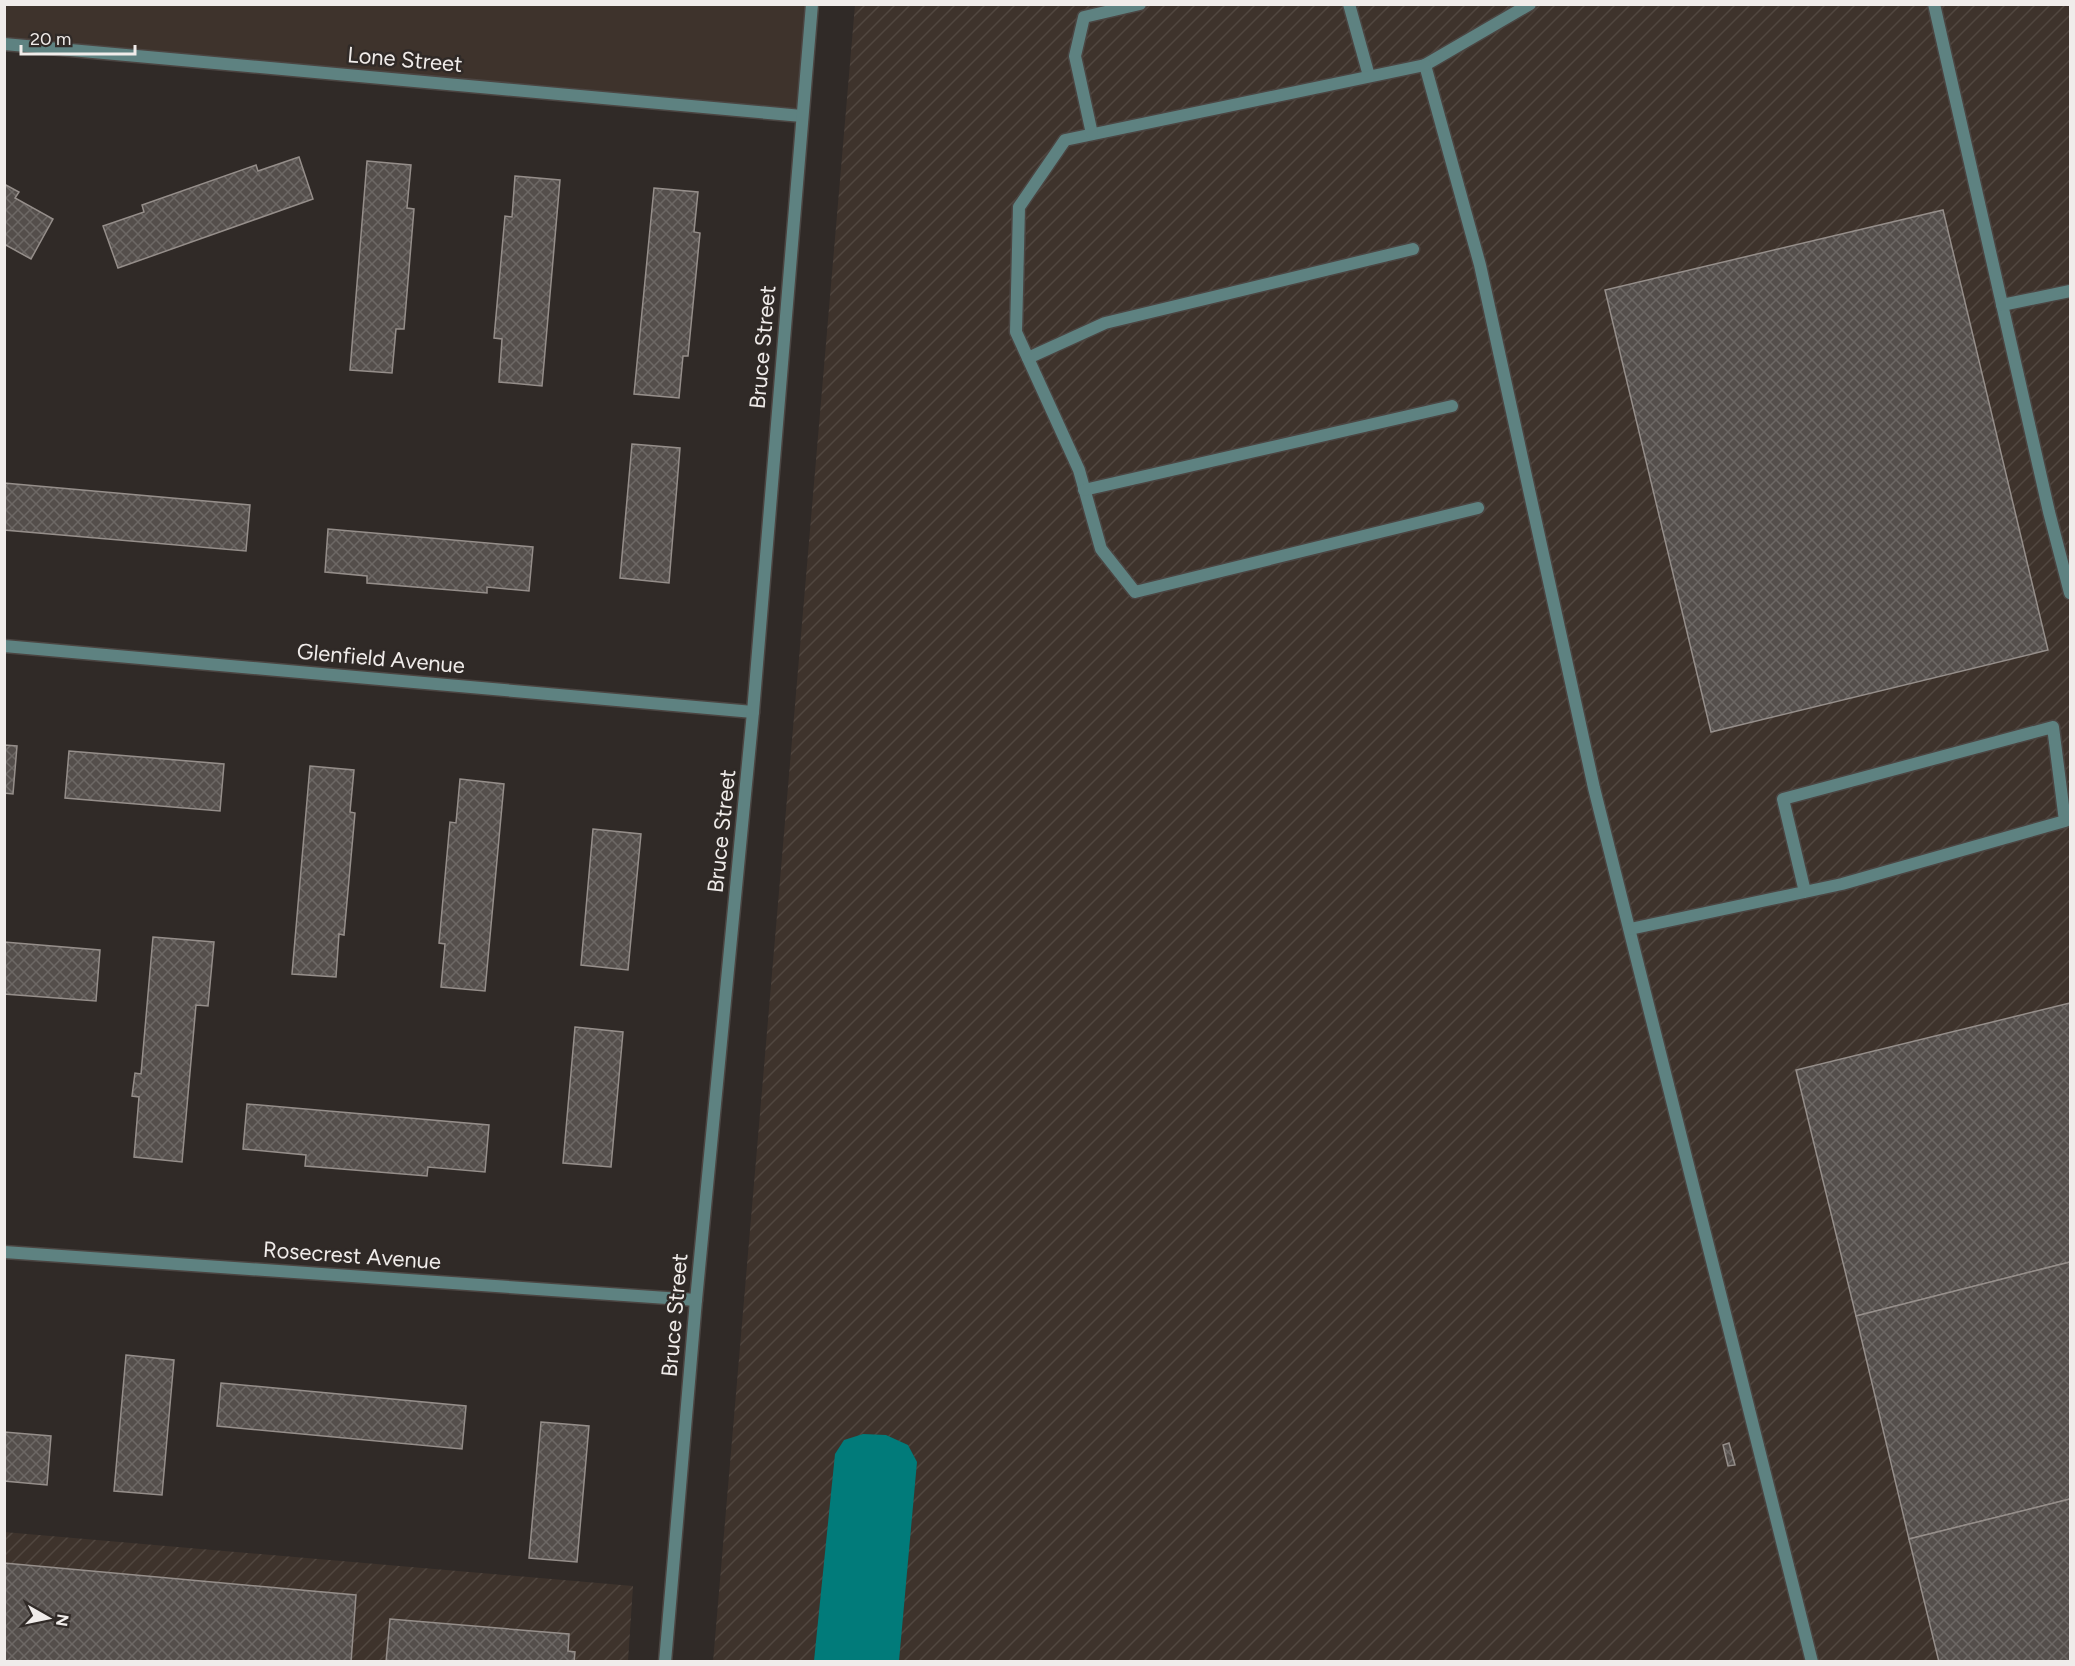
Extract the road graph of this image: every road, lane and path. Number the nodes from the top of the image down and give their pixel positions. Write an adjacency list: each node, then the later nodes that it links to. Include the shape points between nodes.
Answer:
1 (812, 4): 9 (street, Bruce Street)
2 (1140, 4): 10 (street, via 1084,17 1075,56)
3 (1349, 4): 8 (street)
4 (1530, 4): 7 (street)
5 (1934, 4): 13 (street)
6 (4, 44): 9 (street, Lone Street)
7 (1425, 65): 8 (street); 22 (street, via 1480,265 1594,788)
8 (1369, 76): 10 (street)
9 (802, 116): 20 (street, Bruce Street)
10 (1092, 134): 14 (street, via 1065,140 1020,207 1016,332)
11 (1413, 249): 14 (street, via 1105,323)
12 (2070, 291): 13 (street)
13 (2002, 305): 18 (street)
14 (1028, 358): 16 (street, via 1079,470)
15 (1452, 406): 16 (street)
16 (1084, 490): 17 (street, via 1101,549 1135,592)
17 (1478, 508)
18 (2070, 593)
19 (4, 646): 20 (street, Glenfield Avenue)
20 (753, 712): 24 (street, Bruce Street)
21 (1805, 892): 21 (street, via 2065,821 2053,727 1783,799); 22 (street)
22 (1630, 929): 26 (street)
23 (4, 1252): 24 (street, Rosecrest Avenue)
24 (696, 1300): 25 (street, Bruce Street)
25 (665, 1662)
26 (1812, 1662)

